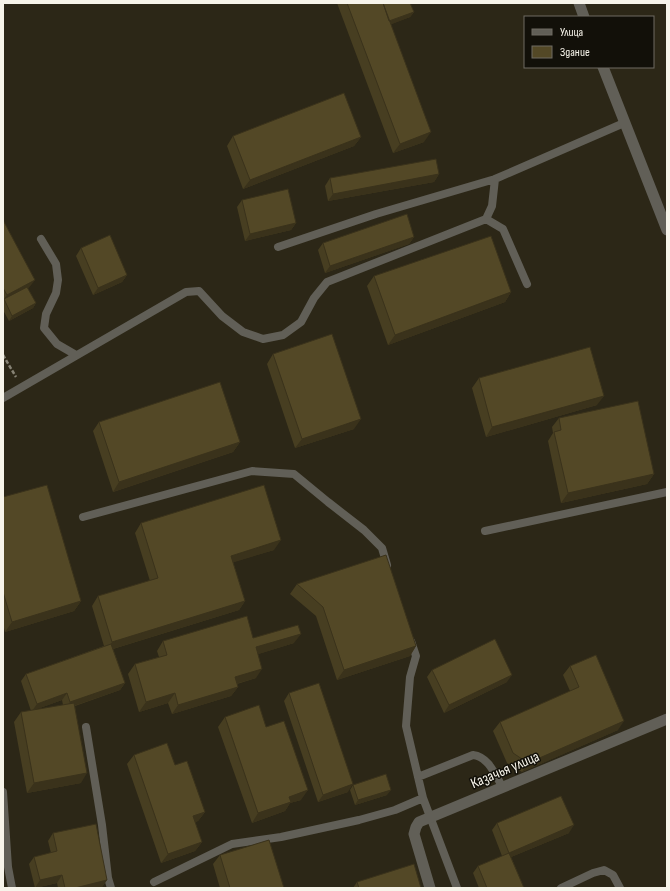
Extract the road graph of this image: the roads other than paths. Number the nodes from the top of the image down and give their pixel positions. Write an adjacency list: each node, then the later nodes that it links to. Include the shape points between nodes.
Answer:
1 (579, 3): 2 (street)
2 (584, 16)
3 (603, 68): 4 (street)
4 (624, 123): 5 (lane); 7 (street)
5 (495, 179): 6 (lane, via 492,206); 9 (lane, via 376,214)
6 (486, 219): 10 (lane, via 503,229); 11 (lane, via 328,282 314,298 301,322 283,335 263,339 243,332 222,316 199,291 186,292)
7 (667, 230)
8 (41, 238): 11 (lane, via 56,264 58,280 44,328 57,344)
9 (278, 247)
10 (528, 284)
11 (76, 355): 12 (lane)
12 (3, 398)
13 (667, 492): 15 (lane)
14 (83, 517): 16 (lane, via 252,471 294,474 364,530 382,548)
15 (485, 530)
16 (389, 570)
17 (409, 634): 20 (lane, via 416,656 410,677 406,726)
18 (667, 718): 21 (street, Казачья улица)
19 (86, 727): 27 (lane)
20 (418, 777): 21 (lane, via 473,755 481,756 488,762); 23 (lane)
21 (503, 788): 24 (street, Казачья улица)
22 (3, 792): 26 (lane, via 8,868)
23 (423, 798): 24 (lane); 25 (lane, via 359,820 282,837 232,844)
24 (431, 817): 28 (street, Казачья улица, via 419,822 414,834); 29 (lane)
25 (154, 882)
26 (12, 888)
27 (111, 888)
28 (430, 888)
29 (457, 888)
30 (561, 888): 31 (lane, via 604,870 613,875)
31 (620, 888)

